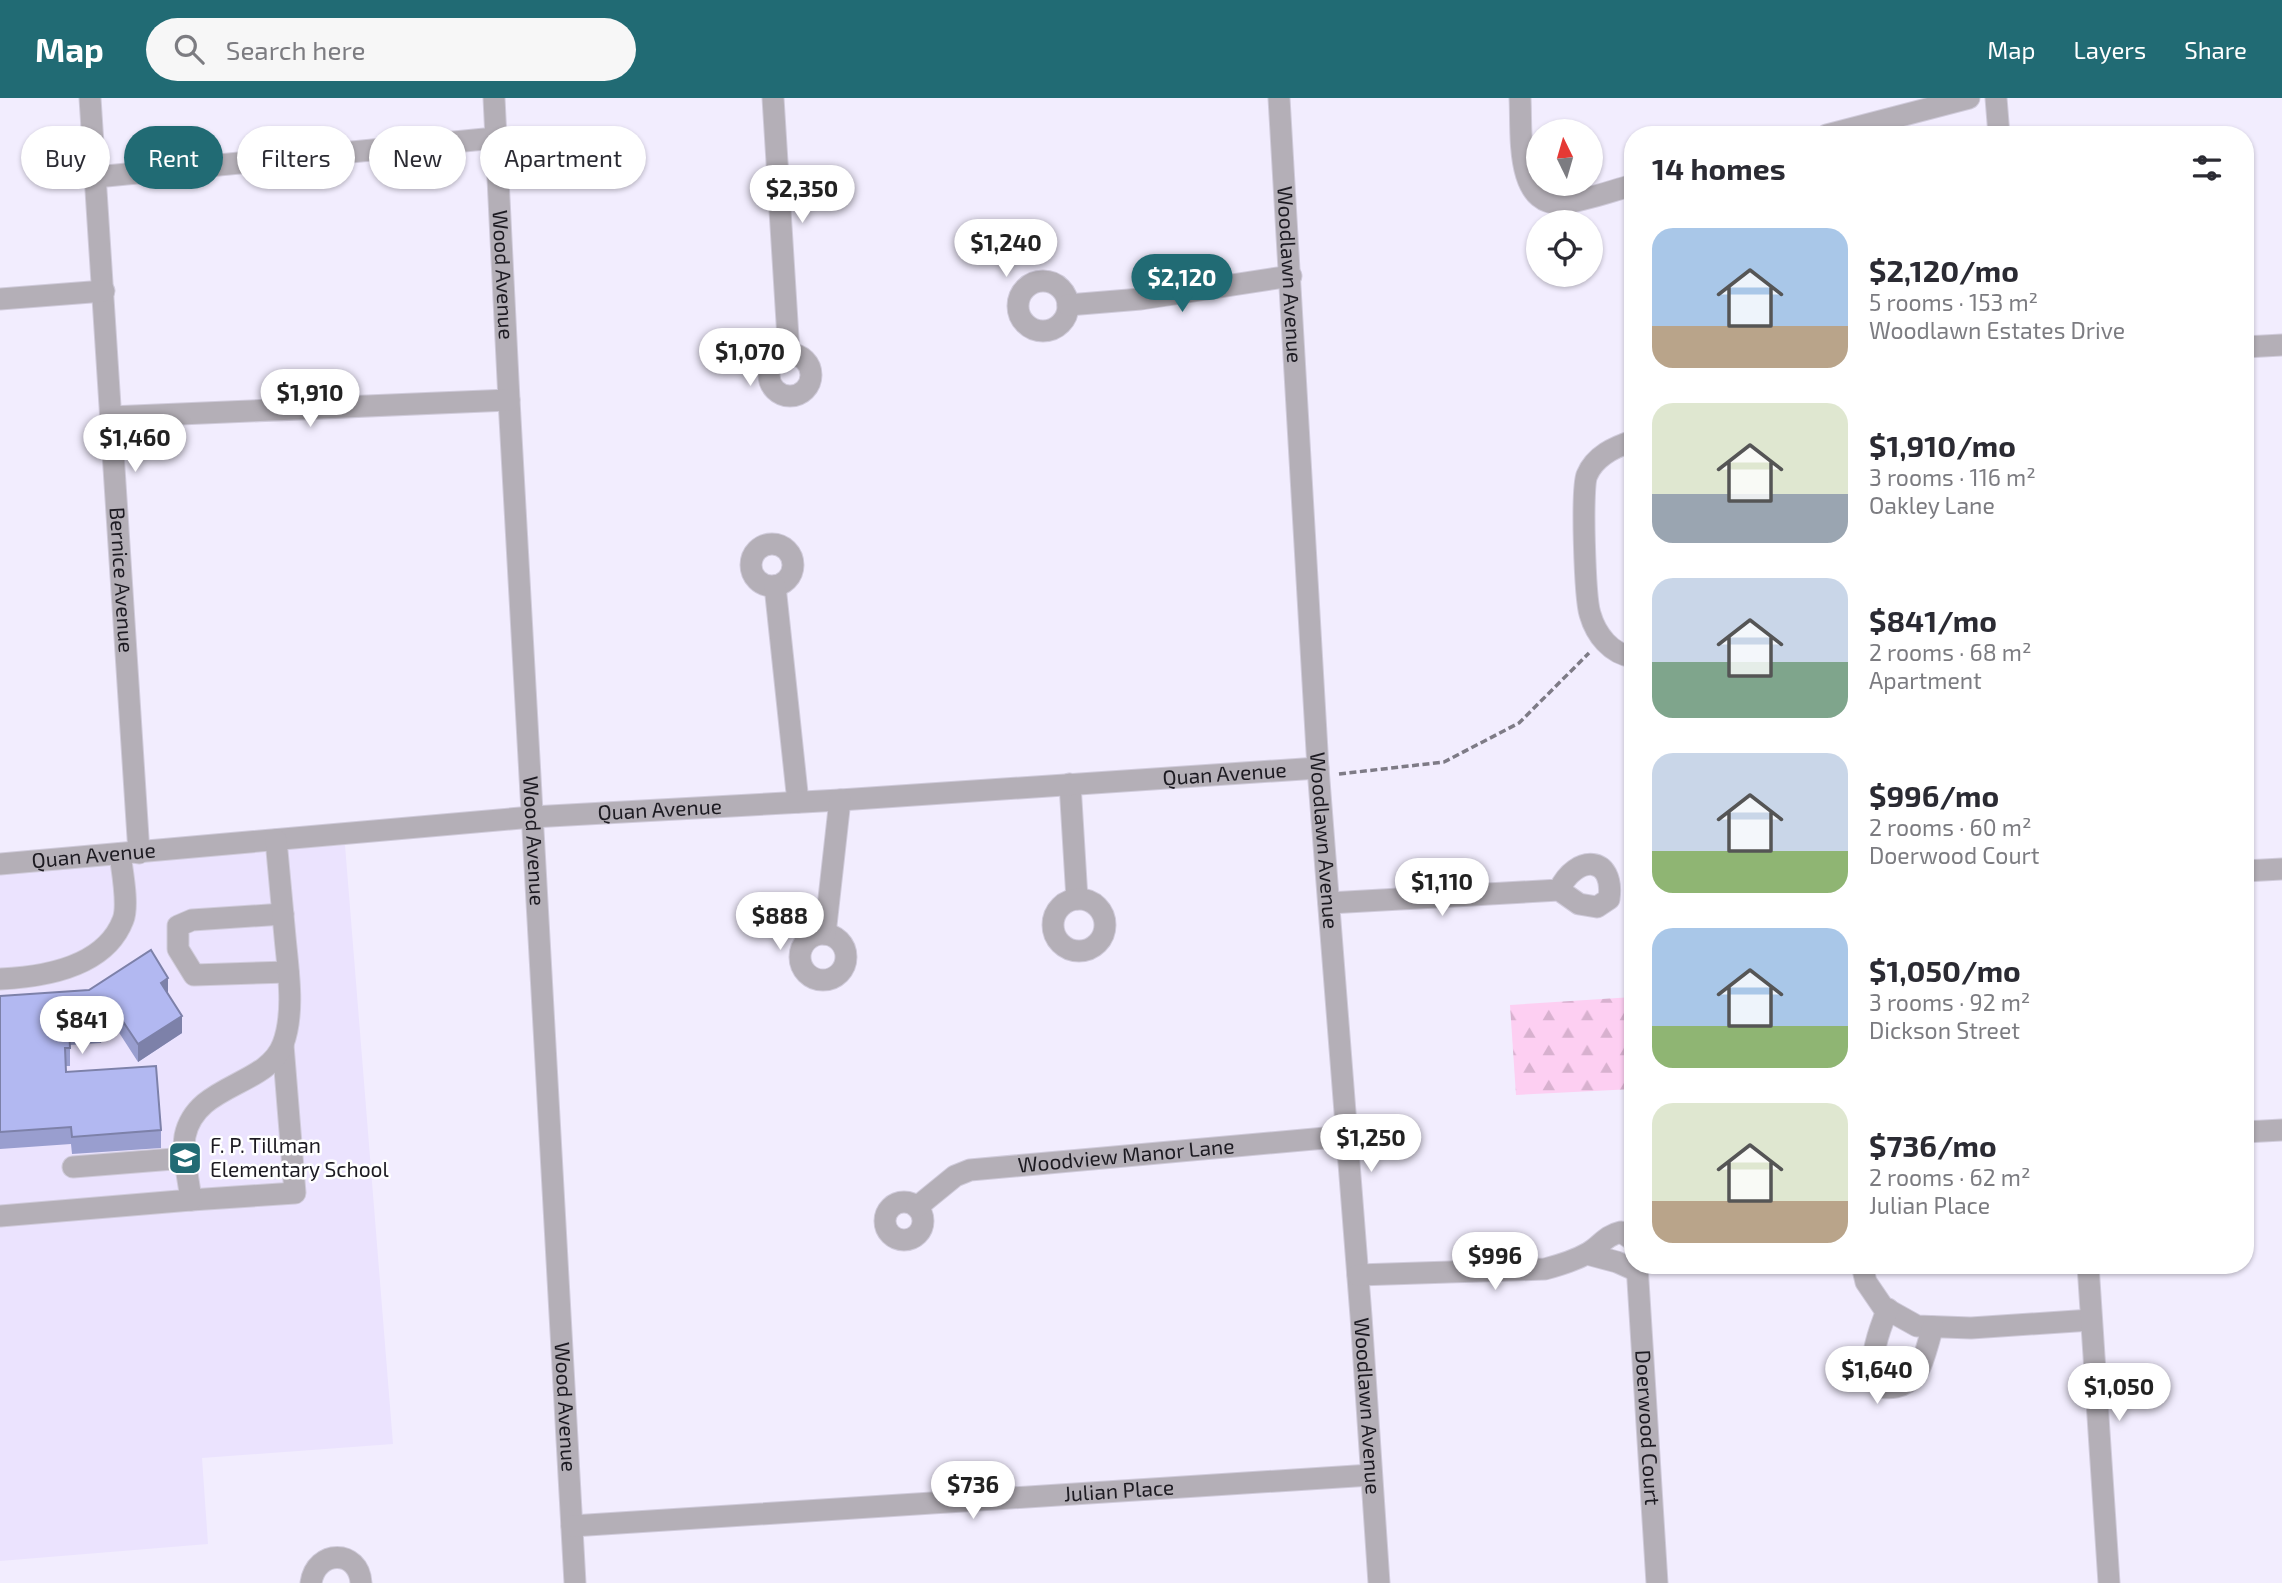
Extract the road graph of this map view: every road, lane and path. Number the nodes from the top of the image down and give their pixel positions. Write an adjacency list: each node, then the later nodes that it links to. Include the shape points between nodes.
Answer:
1 (90, 98): 8 (street, Bernice Avenue)
2 (494, 98): 9 (street, Wood Avenue)
3 (773, 98): 23 (street)
4 (1279, 98): 17 (street, Woodlawn Avenue)
5 (1520, 98): 14 (street, via 1525,173 1532,192 1549,203 1564,203)
6 (1969, 98): 10 (street)
7 (1996, 98): 11 (street)
8 (92, 126)
9 (495, 126)
10 (1862, 126)
11 (1998, 126)
12 (480, 139): 13 (street)
13 (110, 176)
14 (1624, 187)
15 (97, 189): 18 (street, Bernice Avenue)
16 (498, 189): 24 (street, Wood Avenue)
17 (1291, 276): 20 (street); 30 (street, Woodlawn Avenue)
18 (104, 291): 19 (street); 25 (street, Bernice Avenue)
19 (0, 299)
20 (1068, 305)
21 (2282, 345): 22 (street)
22 (2254, 347)
23 (789, 354)
24 (509, 400): 25 (street); 34 (street, Wood Avenue)
25 (110, 417): 36 (street, Bernice Avenue)
26 (1624, 443): 28 (street, via 1597,458 1586,476 1583,498 1590,613)
27 (775, 586): 33 (street)
28 (1603, 639): 29 (street); 30 (path, via 1519,723 1444,762)
29 (1624, 655)
30 (1319, 772): 31 (street, Quan Avenue); 42 (street, Woodlawn Avenue)
31 (1070, 784): 32 (street, Quan Avenue); 41 (street)
32 (840, 800): 33 (street, Quan Avenue); 44 (street)
33 (798, 802): 34 (street, Quan Avenue)
34 (532, 817): 35 (street, Quan Avenue); 67 (street, Wood Avenue)
35 (276, 841): 36 (street, Quan Avenue); 43 (street)
36 (130, 854): 37 (street, Quan Avenue); 46 (street, Bernice Avenue, via 124,919 109,941 59,972)
37 (0, 864)
38 (2282, 869): 39 (street)
39 (2254, 871)
40 (1559, 890): 42 (street)
41 (1077, 900)
42 (1329, 903): 50 (street, Woodlawn Avenue)
43 (283, 914): 45 (street); 45 (street, via 192,920 178,926 178,949 194,975)
44 (825, 934)
45 (288, 972): 47 (street)
46 (0, 979)
47 (283, 1045): 51 (street, via 271,1063 204,1103 190,1118 184,1139); 53 (street, via 295,1193)
48 (2282, 1130): 49 (street)
49 (2254, 1132)
50 (1347, 1136): 54 (street, Woodview Manor Lane, via 970,1170 955,1176); 62 (street, Woodlawn Avenue)
51 (186, 1158): 52 (street); 53 (street)
52 (73, 1167)
53 (191, 1200): 55 (street)
54 (918, 1207)
55 (0, 1216)
56 (1624, 1234): 57 (street, via 1608,1236)
57 (1587, 1254): 58 (street, Doerwood Court); 62 (street, via 1545,1269)
58 (1624, 1264)
59 (1637, 1274): 72 (street, Doerwood Court)
60 (1864, 1274): 63 (street)
61 (2088, 1274): 64 (street)
62 (1358, 1275): 66 (street, Woodlawn Avenue)
63 (1888, 1309): 65 (street, via 1917,1326); 65 (street, via 1878,1329 1872,1375 1890,1389 1905,1385 1917,1372)
64 (2091, 1320): 65 (street); 73 (street)
65 (1933, 1327)
66 (1371, 1475): 67 (street, Julian Place); 71 (street, Woodlawn Avenue)
67 (572, 1526): 70 (street, Wood Avenue)
68 (312, 1583): 69 (street, via 316,1568 337,1557 358,1569)
69 (361, 1583)
70 (575, 1583)
71 (1379, 1583)
72 (1657, 1583)
73 (2109, 1583)

